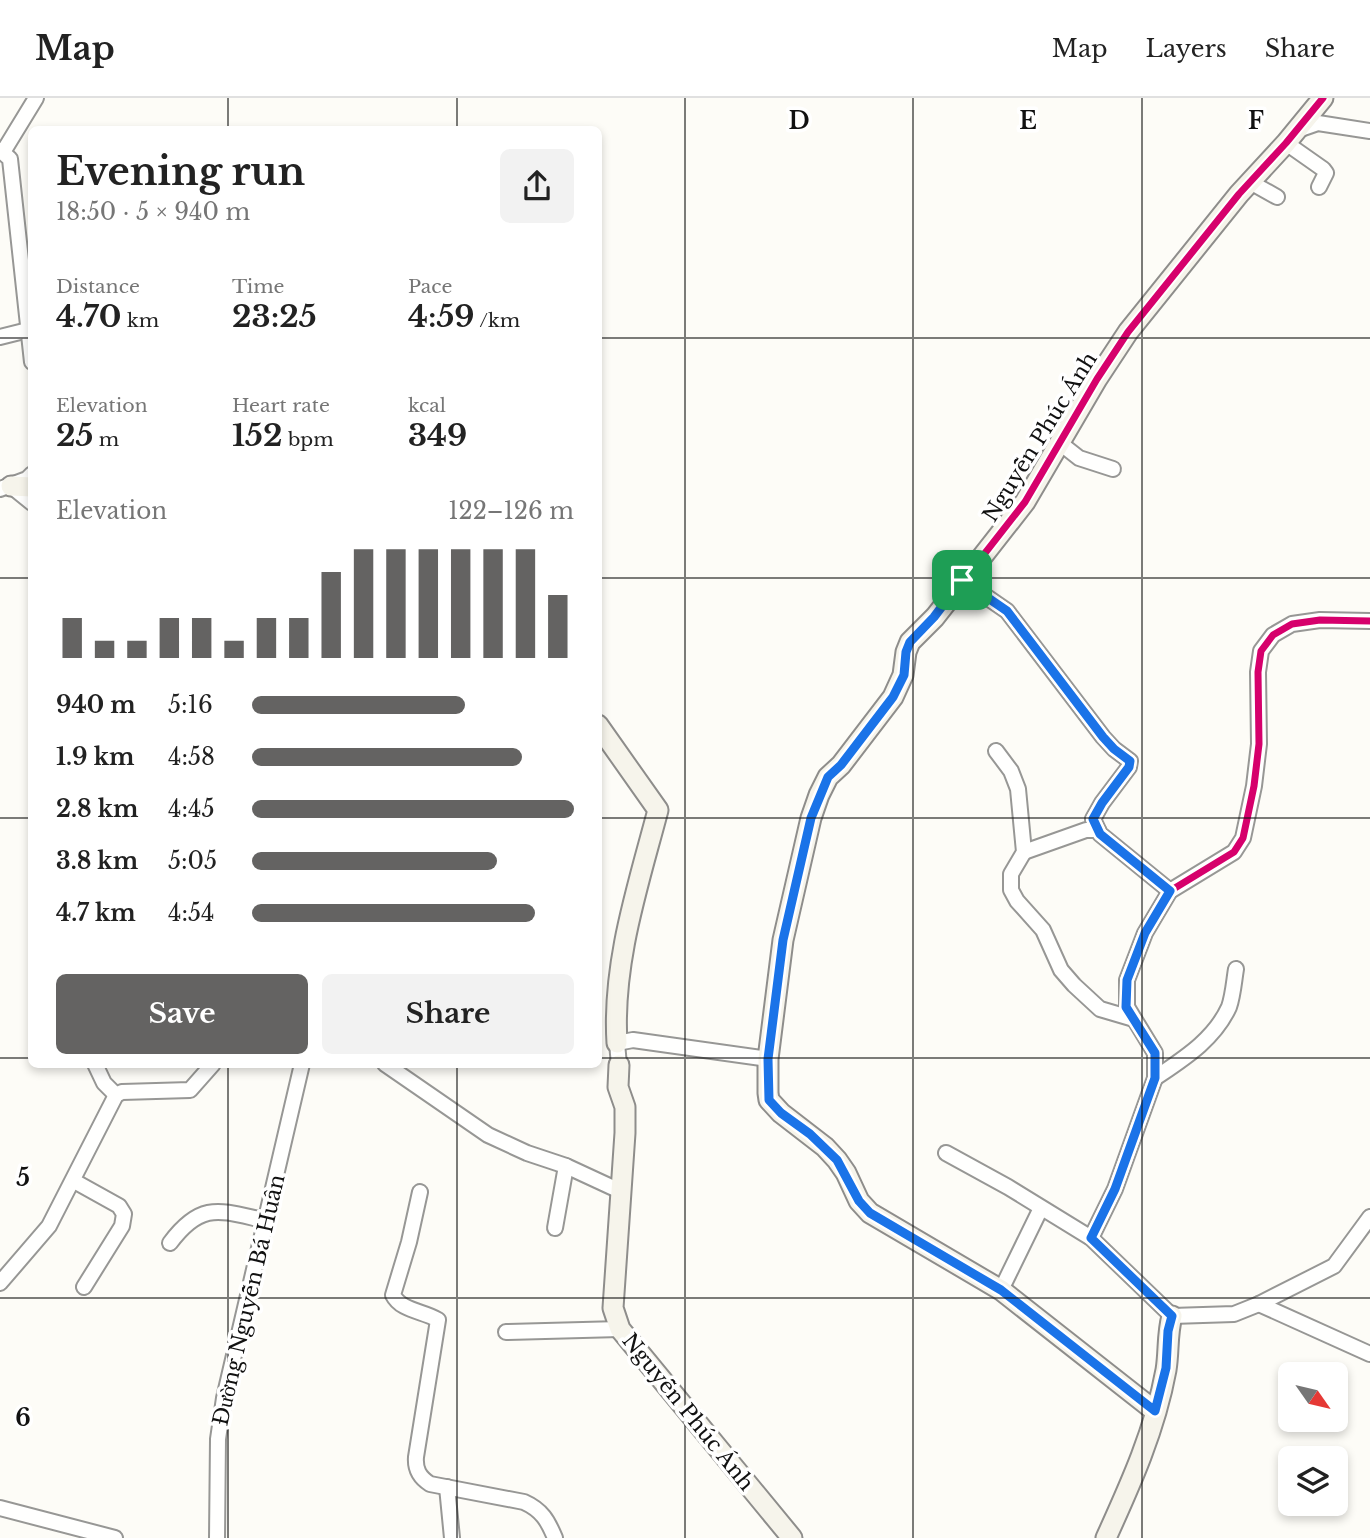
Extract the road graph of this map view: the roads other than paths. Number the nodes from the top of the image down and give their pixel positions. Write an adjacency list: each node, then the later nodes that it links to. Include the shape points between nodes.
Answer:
1 (36, 98): 5 (street)
2 (1323, 98): 4 (street, Nguyễn Phúc Ánh)
3 (1370, 131): 4 (street, via 1318,122 1298,130)
4 (1286, 143): 6 (street, Nguyễn Phúc Ánh); 7 (street, via 1323,169 1326,173)
5 (1, 151): 8 (street, via 10,159)
6 (1250, 182): 9 (street); 12 (street, Nguyễn Phúc Ánh, via 1128,332)
7 (1319, 187)
8 (7, 189): 10 (street)
9 (1277, 197)
10 (28, 330): 11 (street)
11 (0, 337)
12 (1060, 443): 13 (street, via 1079,458); 18 (street, Nguyễn Phúc Ánh, via 1013,518)
13 (1113, 469)
14 (28, 478): 16 (street)
15 (28, 487): 16 (street)
16 (6, 488): 17 (street)
17 (28, 501)
18 (962, 580): 22 (street, via 1007,611 1103,737 1130,761 1093,819); 28 (street, Nguyễn Phúc Ánh, via 910,642 904,675 893,697 828,777 819,795 783,940)
19 (1370, 621): 24 (street, via 1292,624 1273,635 1261,651 1255,786 1243,838 1234,852)
20 (602, 732): 27 (street, via 658,810 625,931)
21 (996, 751): 23 (street, via 1018,789)
22 (1098, 830): 23 (street); 24 (street)
23 (1024, 852): 26 (street, via 1010,874 1011,890 1043,930 1061,970 1100,1009)
24 (1170, 891): 26 (street, via 1145,933 1127,980 1126,1007)
25 (1236, 969): 34 (street, via 1229,1006 1214,1028 1196,1051)
26 (1134, 1018): 34 (street, via 1155,1053)
27 (617, 1043): 28 (street, via 633,1040); 29 (street)
28 (768, 1059): 49 (street, Nguyễn Phúc Ánh, via 769,1100 837,1160 863,1206)
29 (620, 1065): 39 (street, Nguyễn Phúc Ánh, via 618,1087 625,1120)
30 (97, 1068): 35 (street)
31 (209, 1068): 35 (street, via 190,1090)
32 (302, 1068): 43 (street, Đường Nguyễn Bá Huân)
33 (391, 1068): 37 (street, via 488,1136)
34 (1155, 1078): 45 (street, via 1115,1189)
35 (116, 1095): 38 (street)
36 (946, 1153): 41 (street)
37 (566, 1166): 39 (street); 44 (street)
38 (74, 1181): 47 (street, via 43,1235); 48 (street, via 119,1206 124,1214)
39 (620, 1191): 52 (street, Nguyễn Phúc Ánh, via 613,1308)
40 (420, 1192): 56 (street, via 393,1295 402,1305 438,1320 416,1464 423,1479)
41 (1041, 1208): 45 (street); 49 (street)
42 (1370, 1217): 50 (street, via 1334,1266)
43 (267, 1221): 46 (street, via 215,1210 190,1220); 59 (street, Đường Nguyễn Bá Huân, via 223,1398)
44 (555, 1228)
45 (1091, 1238): 51 (street)
46 (170, 1243)
47 (0, 1283)
48 (84, 1287)
49 (1001, 1290): 55 (street, Nguyễn Phúc Ánh)
50 (1259, 1304): 51 (street, via 1234,1314); 54 (street)
51 (1172, 1316): 55 (street)
52 (620, 1329): 53 (street); 62 (street, Nguyễn Phúc Ánh)
53 (506, 1332)
54 (1370, 1354)
55 (1155, 1411): 63 (street, via 1145,1450)
56 (447, 1488): 60 (street); 61 (street, via 534,1506)
57 (0, 1507): 58 (street)
58 (115, 1538)
59 (217, 1538)
60 (452, 1538)
61 (555, 1538)
62 (792, 1538)
63 (1106, 1538)

